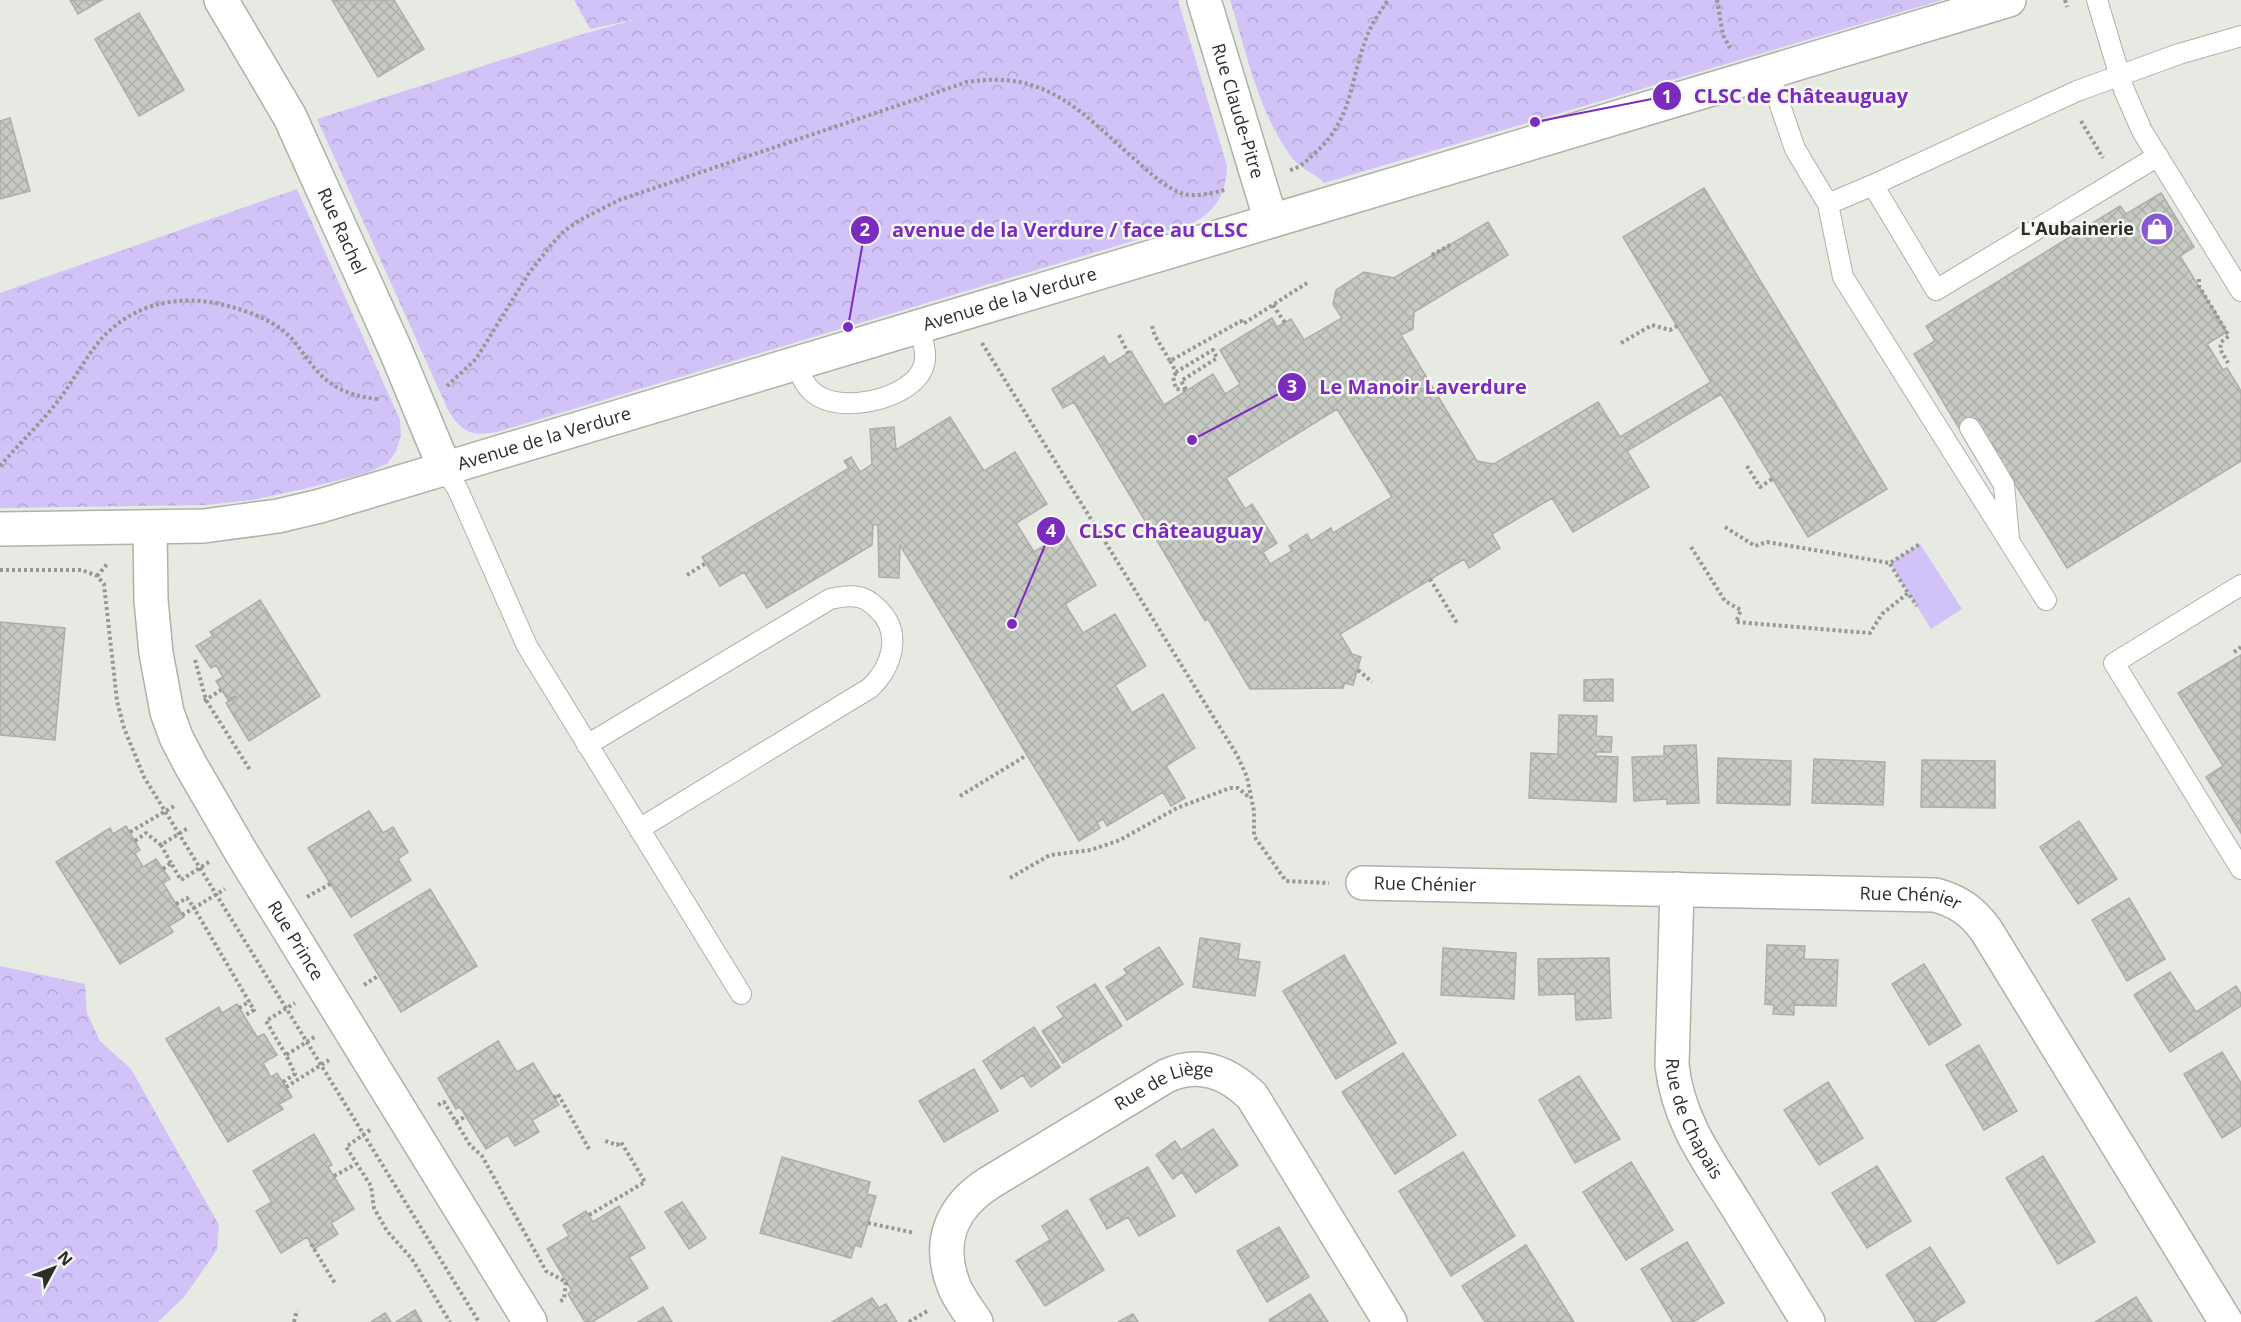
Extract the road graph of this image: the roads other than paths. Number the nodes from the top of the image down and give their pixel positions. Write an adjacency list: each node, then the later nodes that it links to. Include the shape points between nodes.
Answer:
1 (221, 0): 16 (street, Rue Rachel, via 290,117)
2 (1204, 0): 11 (street, Rue Claude-Pitre)
3 (2009, 0): 6 (street, Avenue de la Verdure)
4 (2097, 0): 7 (lane)
5 (2241, 36): 7 (lane)
6 (1769, 73): 10 (lane, via 1795,149); 11 (street, Avenue de la Verdure)
7 (2119, 75): 8 (lane, via 2131,108); 9 (lane)
8 (2158, 156): 9 (lane, via 1936,290); 12 (lane)
9 (1873, 185): 10 (lane)
10 (1828, 204): 19 (lane, via 1843,277)
11 (1271, 221): 13 (street, Avenue de la Verdure)
12 (2241, 291)
13 (919, 328): 14 (street, Avenue de la Verdure); 14 (lane, via 926,360 922,369 902,390 878,400 849,404 821,398 806,386)
14 (797, 364): 16 (street, Avenue de la Verdure)
15 (1970, 428): 19 (lane, via 2004,485)
16 (445, 469): 17 (street, Avenue de la Verdure, via 278,516 204,526); 22 (lane, via 527,646)
17 (150, 528): 18 (street, Avenue de la Verdure); 28 (street, Rue Prince, via 156,653 167,712 177,737 241,852)
18 (0, 529)
19 (2009, 543): 21 (lane)
20 (2241, 585): 24 (lane, via 2114,663)
21 (2046, 600)
22 (587, 745): 23 (lane); 23 (lane, via 830,598 860,597 883,614 891,629 893,646 882,677 870,688)
23 (639, 829): 27 (lane)
24 (2241, 869)
25 (1363, 883): 26 (street, Rue Chénier)
26 (1677, 889): 31 (street, Rue de Chapais, via 1672,1065 1681,1110); 32 (street, Rue Chénier, via 1935,895 1966,908 1986,930)
27 (741, 994)
28 (531, 1322)
29 (976, 1322): 30 (street, Rue de Liège, via 955,1288 946,1251 948,1233 969,1198 1166,1076 1196,1069 1230,1078 1252,1096)
30 (1390, 1322)
31 (1808, 1322)
32 (2226, 1322)

